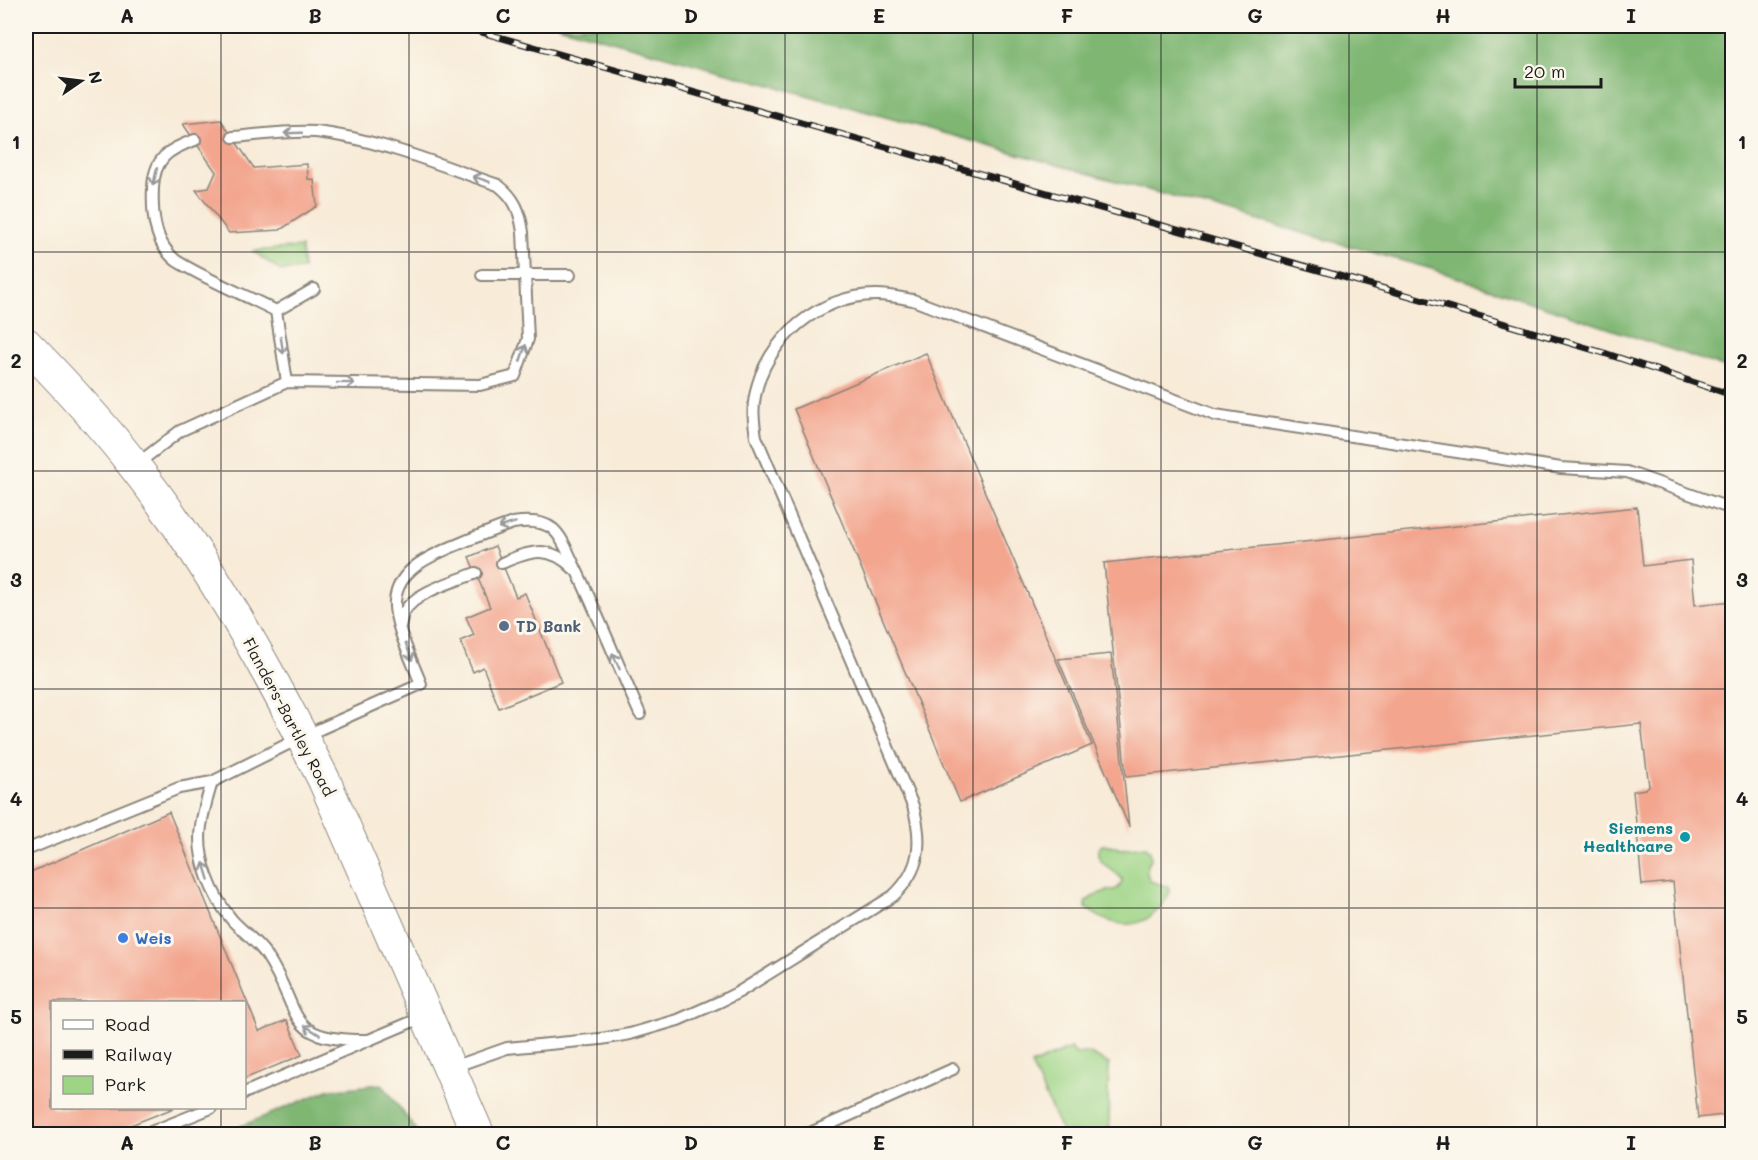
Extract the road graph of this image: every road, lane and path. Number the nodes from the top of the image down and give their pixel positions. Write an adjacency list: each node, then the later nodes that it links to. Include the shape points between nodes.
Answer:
1 (233, 137): 4 (lane, one-way to 1, via 524,232 517,204 498,185 401,152 338,136 294,132)
2 (195, 140): 7 (lane, one-way to 7, via 165,154 157,167 153,206 163,246 178,262)
3 (482, 275): 4 (lane)
4 (525, 275): 5 (lane); 9 (lane, one-way to 4, via 480,385 515,376 528,339)
5 (570, 275)
6 (314, 289): 7 (lane)
7 (276, 311): 9 (lane, one-way to 9)
8 (26, 344): 10 (street, Flanders-Bartley Road)
9 (287, 382): 10 (lane, via 180,431)
10 (135, 466): 17 (street, Flanders-Bartley Road, via 195,552)
11 (1732, 509): 22 (lane, via 1627,472 1561,468 1215,415 914,300 877,295 846,299 825,307 795,327 762,371 753,405 756,437 913,806 919,848 912,872 893,896 739,992 698,1011 630,1034 507,1047)
12 (502, 563): 14 (lane, via 528,552 547,553 570,566)
13 (476, 573): 15 (lane, via 417,598 404,612)
14 (582, 582): 15 (lane, one-way to 15, via 553,529 543,523 513,523 431,556 407,574 395,601); 16 (lane, one-way to 14)
15 (400, 626): 17 (lane, one-way to 17, via 421,684)
16 (640, 714)
17 (302, 737): 18 (lane); 20 (street, Flanders-Bartley Road)
18 (212, 782): 19 (lane, via 178,788); 21 (lane, one-way to 18, via 332,1038 306,1028 295,1015 262,948 218,900 203,863 200,828)
19 (26, 850)
20 (426, 1015): 21 (lane); 22 (street, Flanders-Bartley Road)
21 (368, 1040): 24 (lane)
22 (450, 1068): 27 (street, Flanders-Bartley Road)
23 (952, 1069): 28 (lane)
24 (246, 1092)
25 (206, 1109): 26 (lane)
26 (146, 1134)
27 (478, 1134)
28 (808, 1134)

